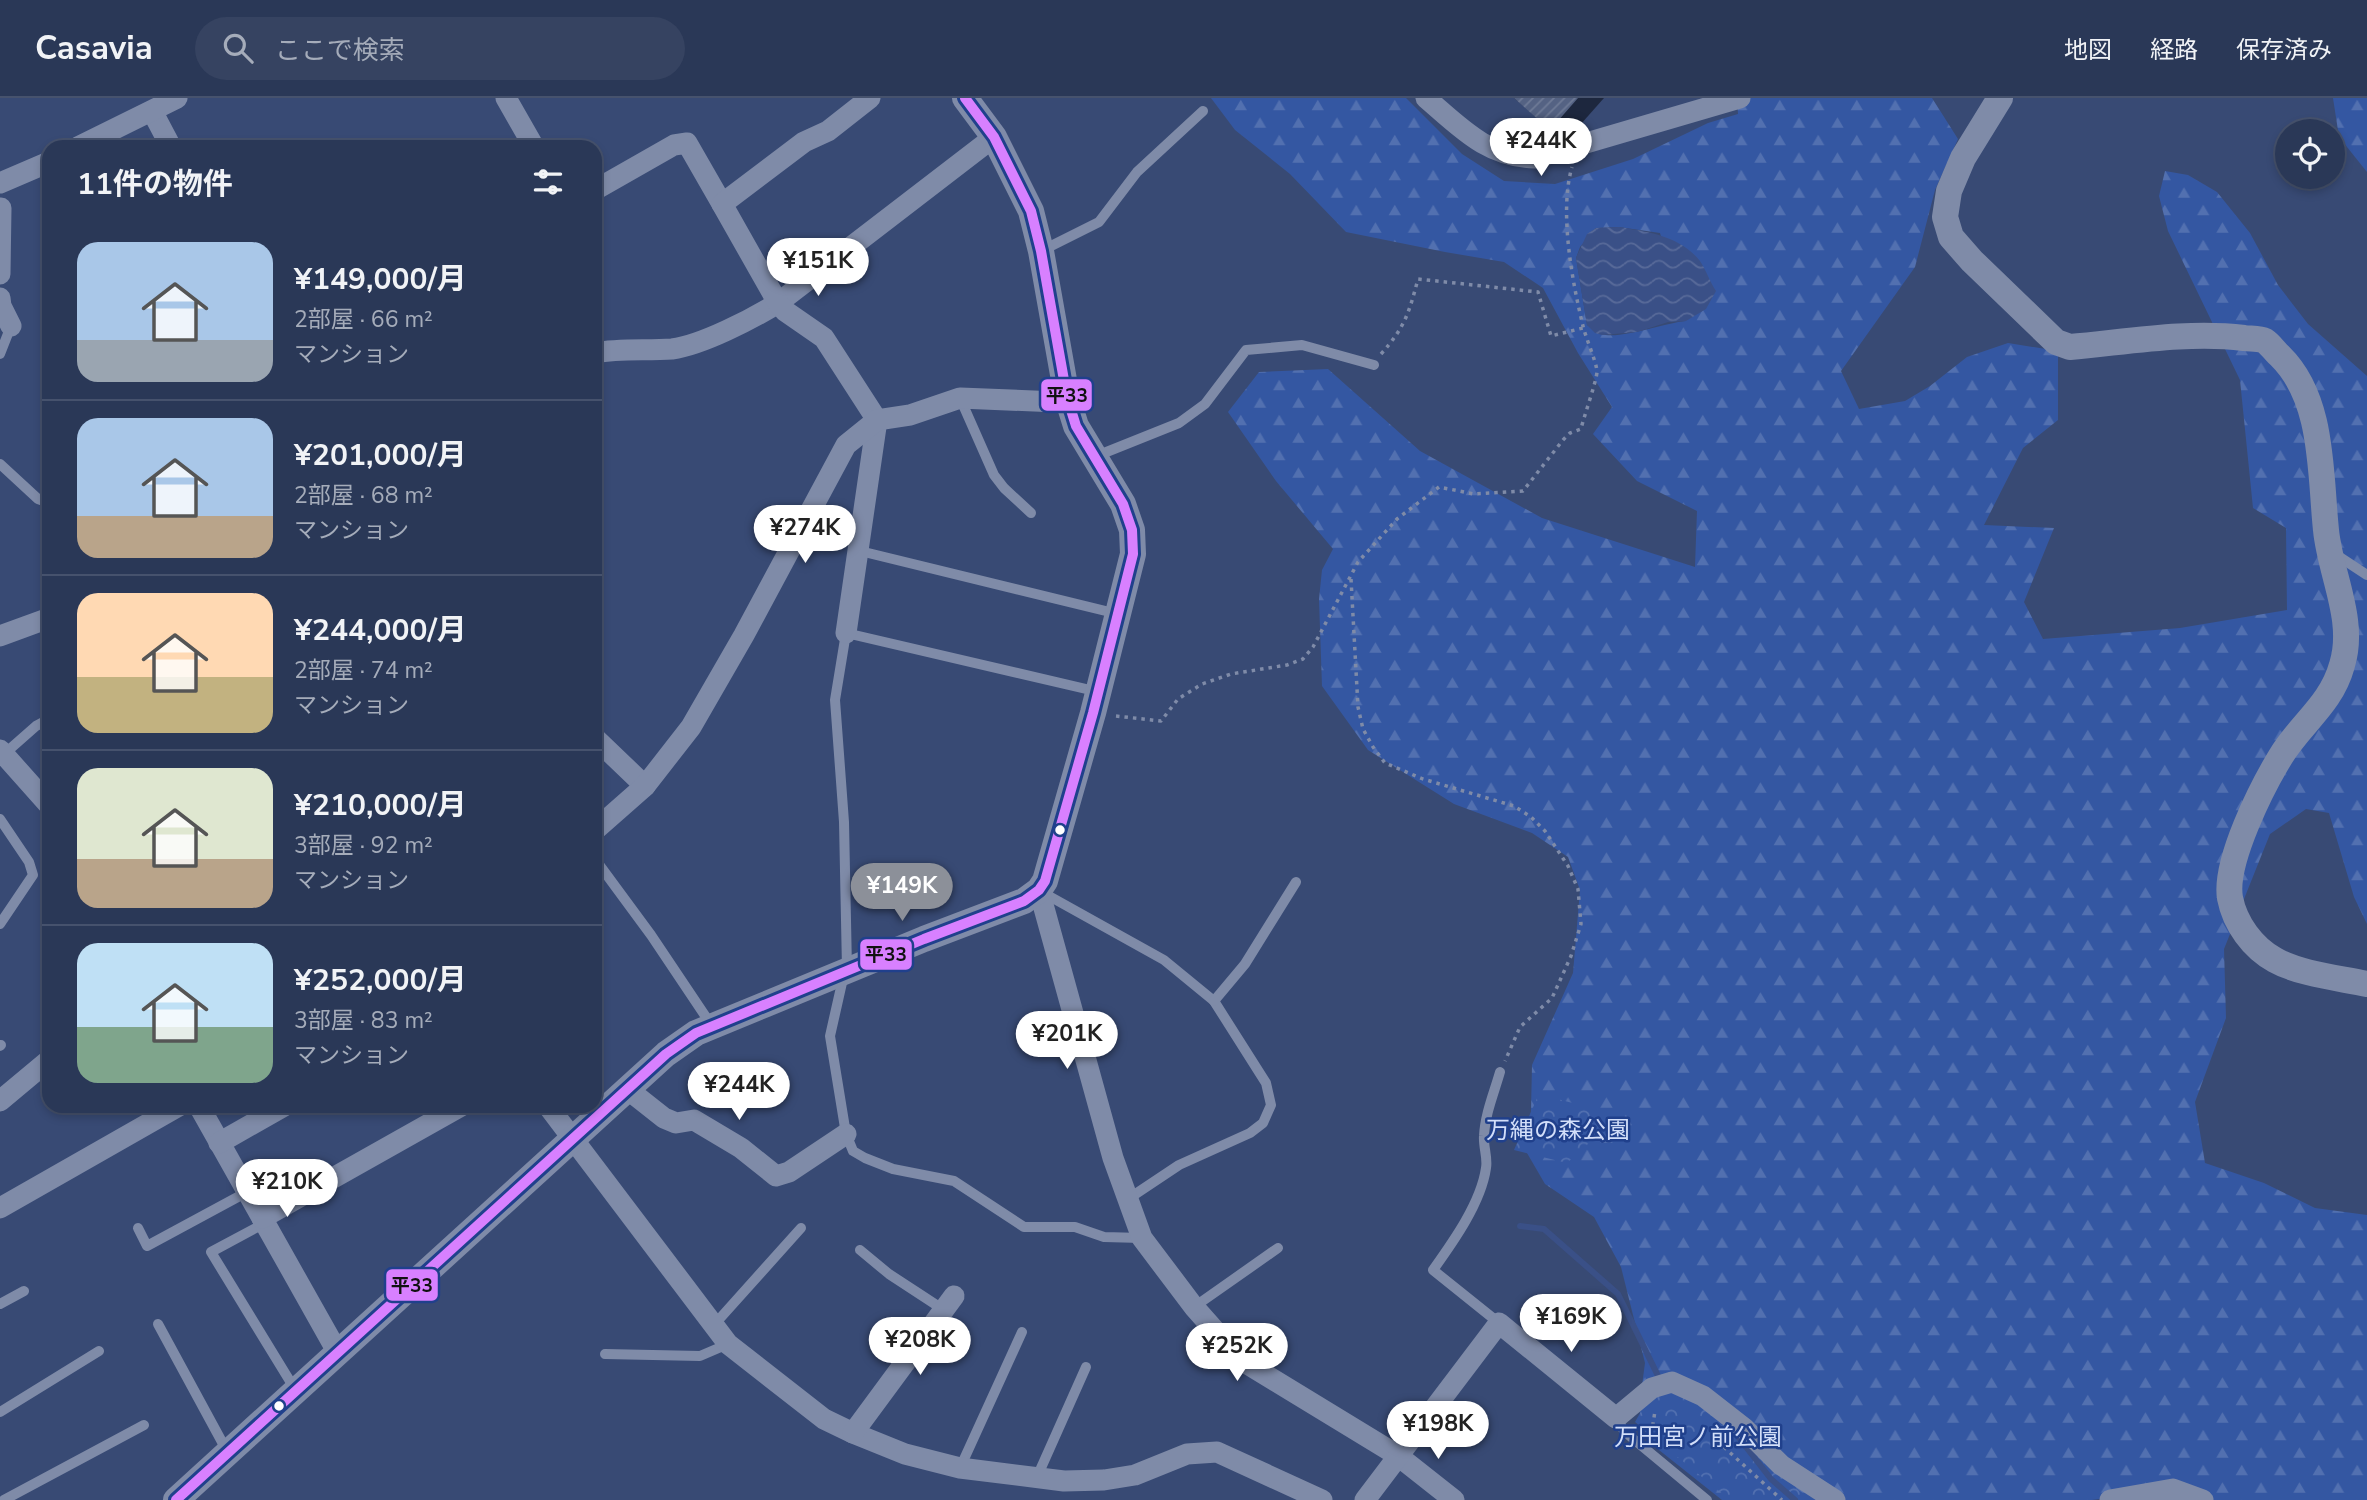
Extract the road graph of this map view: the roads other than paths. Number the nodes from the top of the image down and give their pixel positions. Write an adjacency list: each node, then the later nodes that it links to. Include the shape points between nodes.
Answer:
1 (177, 98): 8 (street)
2 (506, 98): 13 (street)
3 (870, 98): 18 (street)
4 (965, 98): 10 (street)
5 (1426, 98): 6 (street, via 1488,148 1514,158 1535,158)
6 (1740, 98)
7 (2000, 98): 34 (street, via 1963,158 1949,191 1945,217 1951,237 2056,342 2070,347 2218,335 2264,341 2303,387 2315,429)
8 (152, 111): 11 (street); 12 (street)
9 (1203, 111): 19 (lane, via 1137,172 1099,222)
10 (993, 137): 19 (street, via 1031,211); 22 (street)
11 (92, 140)
12 (167, 140)
13 (530, 140)
14 (42, 165): 15 (street)
15 (0, 183)
16 (602, 186): 18 (street, via 674,145 687,143)
17 (0, 204): 20 (street)
18 (722, 204): 22 (street)
19 (1041, 251): 27 (street)
20 (0, 274)
21 (0, 298): 23 (street)
22 (778, 303): 24 (street, via 701,341 675,348); 29 (street, via 824,338)
23 (11, 326): 25 (lane)
24 (602, 353)
25 (0, 354)
26 (1374, 365): 30 (lane, via 1302,345 1246,350 1205,404 1179,423)
27 (1067, 397): 28 (street, via 1058,402); 30 (street, via 1076,426)
28 (960, 398): 29 (street, via 910,415); 33 (lane, via 994,475)
29 (877, 420): 35 (street); 45 (street, via 846,445 691,727)
30 (1094, 457): 37 (street, via 1123,504 1132,530 1133,554)
31 (0, 464): 32 (lane)
32 (42, 500)
33 (1031, 513)
34 (2327, 549): 36 (lane); 54 (street, via 2346,632 2343,662 2334,689 2282,754 2246,824 2232,871 2230,898 2241,929 2275,961)
35 (860, 551): 37 (lane); 39 (street)
36 (2367, 575)
37 (1118, 614): 41 (street)
38 (42, 621): 40 (street)
39 (846, 633): 41 (lane); 53 (lane, via 835,700 844,822)
40 (0, 636)
41 (1096, 702): 51 (street)
42 (42, 723): 44 (lane)
43 (602, 745): 45 (street)
44 (1, 754): 46 (street)
45 (645, 786): 48 (street)
46 (42, 798)
47 (0, 819): 52 (lane, via 33,875)
48 (602, 824)
49 (602, 868): 56 (lane)
50 (1296, 883): 55 (lane, via 1245,964)
51 (1039, 890): 53 (street, via 1024,901); 55 (lane, via 1164,960); 72 (street)
52 (0, 924)
53 (846, 972): 56 (street); 68 (lane, via 830,1037)
54 (2367, 984)
55 (1214, 1001): 72 (lane, via 1266,1083 1271,1105 1263,1123 1250,1133 1180,1165)
56 (712, 1026): 59 (street, via 696,1032)
57 (42, 1066): 60 (street)
58 (1500, 1072): 84 (lane, via 1483,1138 1486,1168 1477,1196 1433,1270)
59 (626, 1088): 61 (street); 68 (street, via 664,1118 676,1123 694,1120 776,1175 789,1172)
60 (0, 1101)
61 (602, 1110)
62 (167, 1113): 73 (street)
63 (203, 1113): 70 (street)
64 (272, 1113): 70 (street)
65 (449, 1113): 74 (street)
66 (553, 1113): 69 (street)
67 (599, 1113): 69 (street)
68 (846, 1135): 77 (lane, via 853,1151 865,1158 893,1170 954,1181 1024,1227 1075,1227 1104,1237)
69 (572, 1138): 86 (street); 90 (street)
70 (219, 1143): 71 (street)
71 (247, 1192): 74 (street); 75 (lane, via 147,1246)
72 (1128, 1199): 77 (street)
73 (0, 1208)
74 (264, 1220): 90 (street); 93 (lane, via 211,1252)
75 (138, 1228)
76 (801, 1228): 86 (lane)
77 (1142, 1238): 83 (street)
78 (1278, 1248): 83 (lane)
79 (860, 1250): 81 (lane, via 889,1274)
80 (24, 1290): 82 (lane)
81 (949, 1303): 97 (street)
82 (0, 1304)
83 (1194, 1307): 99 (street, via 1241,1360)
84 (1499, 1323): 95 (street); 99 (street)
85 (158, 1324): 98 (lane)
86 (714, 1325): 88 (street)
87 (1022, 1332): 100 (lane)
88 (727, 1344): 91 (lane, via 700,1356); 97 (street, via 824,1419)
89 (99, 1351): 94 (lane)
90 (338, 1353): 93 (street)
91 (605, 1354)
92 (1086, 1367): 101 (lane)
93 (296, 1391): 98 (street)
94 (0, 1412)
95 (1616, 1418): 108 (lane, via 1625,1432); 109 (street, via 1652,1388 1672,1382 1703,1396 1781,1465)
96 (144, 1426): 103 (lane)
97 (853, 1433): 100 (street, via 905,1454)
98 (228, 1453): 104 (street)
99 (1397, 1455): 106 (street); 107 (street)
100 (960, 1468): 101 (street)
101 (1037, 1477): 102 (street)
102 (1062, 1490): 105 (street, via 1135,1475 1187,1454 1217,1452)
103 (4, 1500)
104 (176, 1500)
105 (1322, 1500)
106 (1365, 1500)
107 (1454, 1500)
108 (1707, 1500)
109 (1835, 1500)
110 (2110, 1500): 111 (street, via 2173,1489)
111 (2203, 1500)

